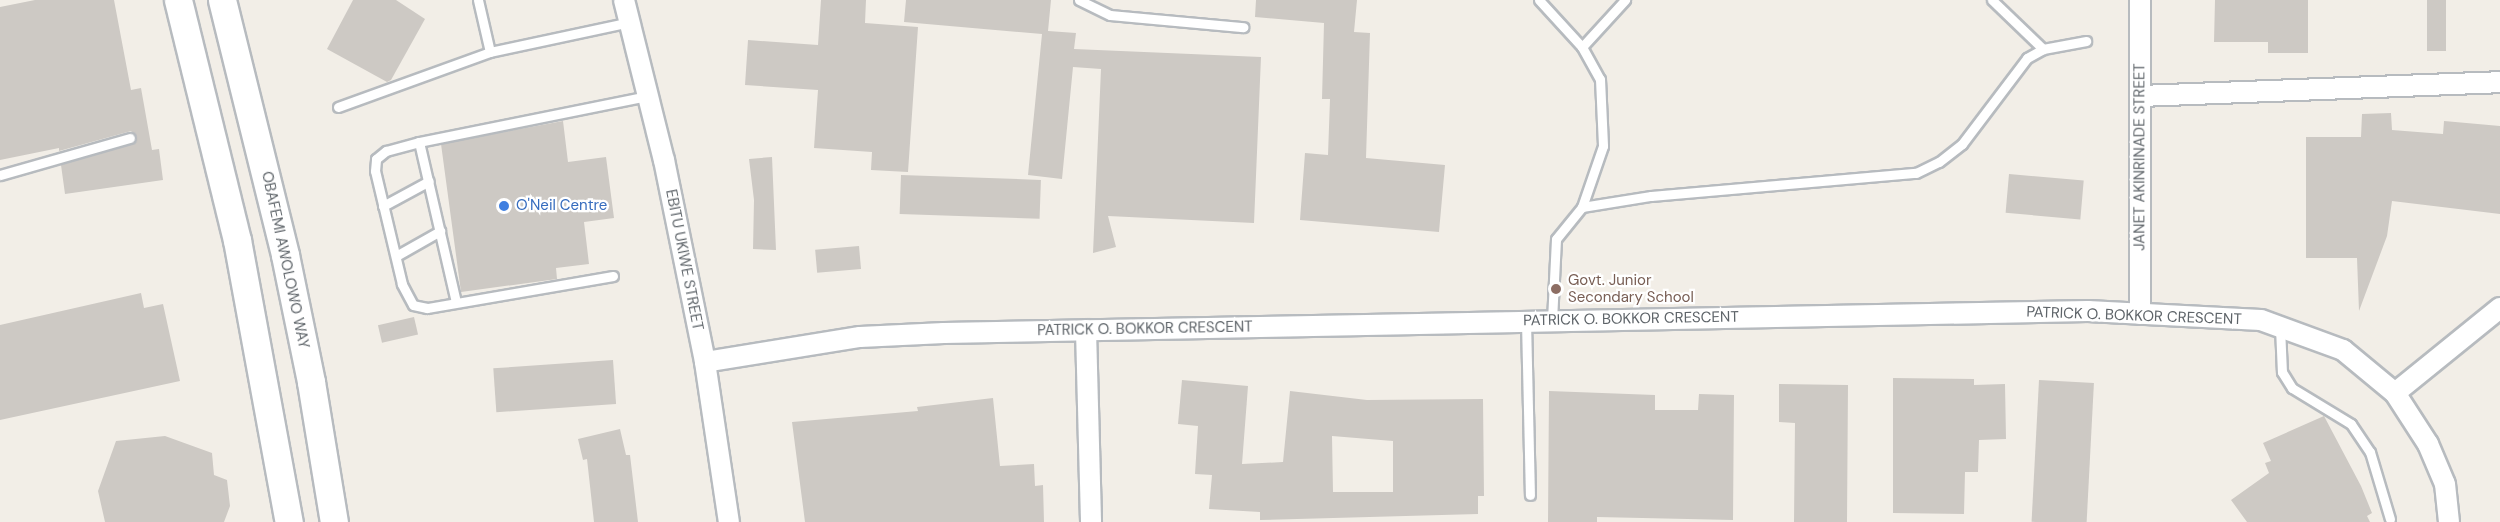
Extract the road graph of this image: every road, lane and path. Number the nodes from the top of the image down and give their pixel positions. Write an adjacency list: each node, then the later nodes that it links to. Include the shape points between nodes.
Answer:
1 (178, 0): 40 (main road, via 240,251)
2 (222, 0): 41 (main road, OBAFEMI AWOLOWO WAY, via 285,255)
3 (478, 0): 15 (lane)
4 (624, 0): 10 (street, EBITU UKIWE STREET)
5 (1079, 0): 11 (lane, via 1110,15)
6 (1539, 0): 13 (lane)
7 (1625, 0): 13 (lane)
8 (1992, 0): 14 (lane)
9 (2140, 0): 18 (street, JANET AKINRINADE STREET)
10 (630, 22): 15 (lane); 17 (street, EBITU UKIWE STREET)
11 (1243, 27)
12 (2086, 41): 14 (lane)
13 (1581, 47): 25 (lane, via 1600,79 1603,146)
14 (2043, 49): 25 (lane, via 2026,58 1962,144 1939,162 1916,172 1651,196)
15 (490, 52): 19 (lane)
16 (2500, 82): 18 (street)
17 (647, 96): 21 (lane); 36 (street, EBITU UKIWE STREET)
18 (2140, 96): 31 (street, JANET AKINRINADE STREET)
19 (338, 107)
20 (130, 138): 22 (lane)
21 (419, 142): 23 (lane); 24 (lane, via 386,151 376,159)
22 (0, 175)
23 (429, 181): 24 (lane); 26 (lane)
24 (383, 206): 27 (lane)
25 (1581, 207): 33 (lane, via 1556,239)
26 (440, 231): 27 (lane); 29 (lane)
27 (396, 256): 29 (lane, via 403,287 413,305 427,308)
28 (613, 276): 29 (lane)
29 (456, 302)
30 (2500, 308): 37 (street)
31 (2140, 314): 33 (street, PATRICK O. BOKKOR CRESCENT, via 2088,311); 34 (street, PATRICK O. BOKKOR CRESCENT, via 2261,320)
32 (1526, 321): 33 (street, PATRICK O. BOKKOR CRESCENT); 35 (street, PATRICK O. BOKKOR CRESCENT); 38 (lane)
33 (1552, 321)
34 (2280, 327): 37 (street, PATRICK O. BOKKOR CRESCENT, via 2343,350); 39 (lane, via 2282,372 2292,388 2350,424 2370,452)
35 (1086, 330): 36 (street, PATRICK O. BOKKOR CRESCENT, via 860,337); 43 (street)
36 (705, 362): 42 (street, EBITU UKIWE STREET)
37 (2395, 393): 44 (street, PATRICK O. BOKKOR CRESCENT, via 2428,444 2445,484)
38 (1530, 495)
39 (2390, 519)
40 (289, 522)
41 (334, 522)
42 (729, 522)
43 (1091, 522)
44 (2449, 522)

